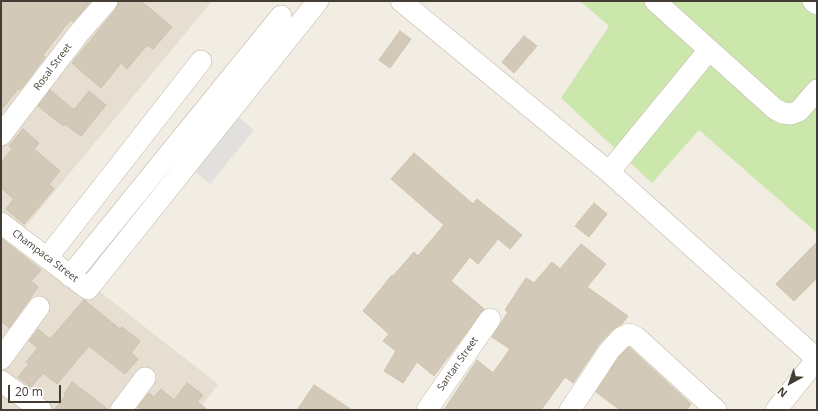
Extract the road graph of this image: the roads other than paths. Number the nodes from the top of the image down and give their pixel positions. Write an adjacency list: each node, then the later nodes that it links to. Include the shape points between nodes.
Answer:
1 (107, 1): 12 (street, Rosal Street, via 79,33)
2 (318, 1): 11 (street)
3 (401, 1): 13 (street)
4 (655, 1): 8 (street)
5 (813, 1): 6 (street)
6 (817, 4)
7 (281, 16): 11 (street)
8 (709, 50): 10 (street, via 775,109 784,113 799,112); 13 (street)
9 (201, 61): 15 (street)
10 (817, 90)
11 (220, 108): 16 (street); 16 (street, Champaca Street, via 88,289)
12 (1, 135)
13 (609, 172): 20 (street)
14 (1, 223): 15 (street, Champaca Street)
15 (47, 258): 16 (street, Champaca Street)
16 (70, 276)
17 (39, 307): 19 (street)
18 (490, 318): 25 (street, Santan Street)
19 (1, 359)
20 (817, 359): 28 (street)
21 (145, 378): 24 (street)
22 (1, 380): 23 (street)
23 (41, 410)
24 (121, 410)
25 (427, 410)
26 (570, 410): 27 (street, via 609,351 621,338 629,334 636,337)
27 (716, 410)
28 (776, 410)

